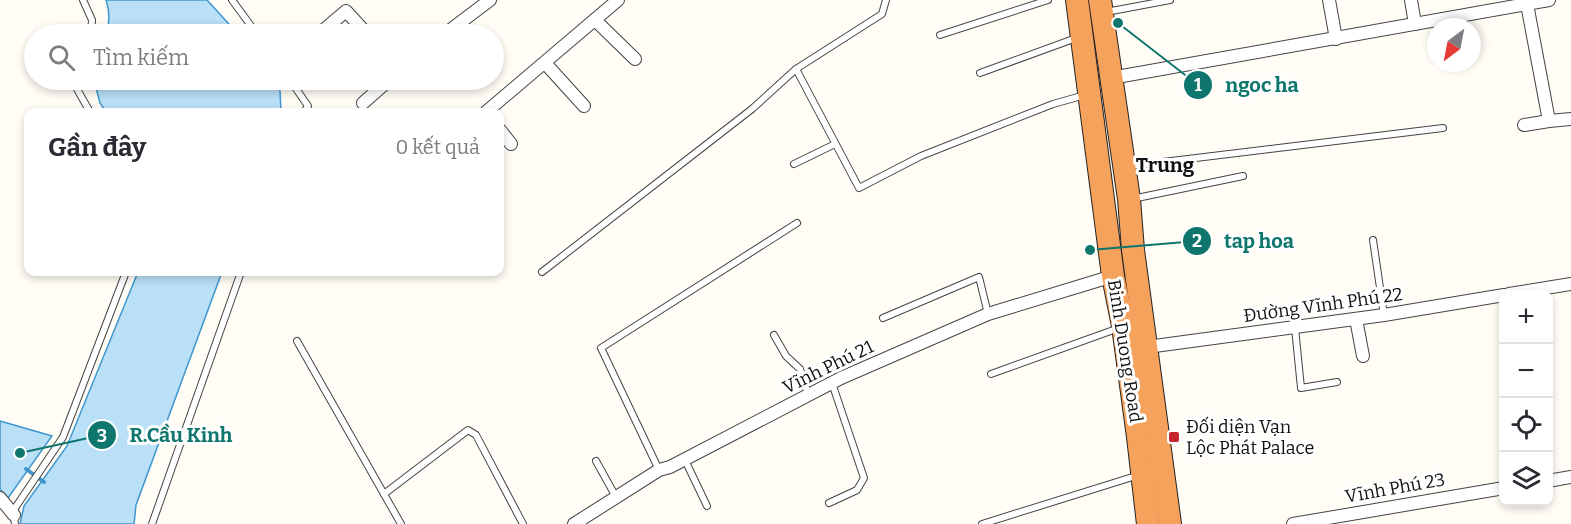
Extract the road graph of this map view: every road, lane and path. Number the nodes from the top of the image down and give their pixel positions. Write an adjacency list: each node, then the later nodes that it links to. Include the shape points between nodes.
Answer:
1 (83, 0): 15 (lane)
2 (232, 0): 16 (lane)
3 (490, 0): 19 (street)
4 (618, 0): 14 (street)
5 (886, 0): 26 (lane, via 882,14)
6 (1048, 0): 21 (lane)
7 (1077, 0): 22 (highway, Binh Duong Road)
8 (1170, 0): 13 (lane)
9 (1329, 0): 23 (street)
10 (1411, 0): 20 (street)
11 (1549, 0): 12 (street)
12 (1518, 3): 20 (street); 39 (street)
13 (1101, 7): 28 (highway, Binh Duong Road)
14 (595, 20): 24 (street); 25 (street)
15 (92, 24)
16 (250, 24)
17 (331, 24): 18 (street, via 346,11)
18 (358, 24)
19 (458, 24)
20 (1415, 24): 23 (street)
21 (940, 35)
22 (1082, 36): 27 (lane); 32 (highway, Binh Duong Road)
23 (1336, 39): 28 (street)
24 (635, 59)
25 (545, 63): 34 (street); 37 (street)
26 (796, 69): 44 (lane); 54 (lane, via 752,109)
27 (980, 73)
28 (1111, 78): 46 (highway, Binh Duong Road)
29 (78, 90): 35 (lane)
30 (297, 90): 36 (lane)
31 (378, 90): 33 (street)
32 (1090, 94): 48 (lane, via 1053,104 921,156); 57 (highway, Binh Duong Road)
33 (363, 103)
34 (584, 106)
35 (88, 108)
36 (307, 108)
37 (491, 108)
38 (1571, 119): 39 (street)
39 (1549, 121): 40 (street)
40 (1524, 125)
41 (1443, 128): 46 (lane)
42 (504, 135): 43 (street)
43 (511, 144)
44 (835, 144): 45 (lane); 48 (lane)
45 (794, 164)
46 (1124, 167): 50 (highway, Binh Duong Road)
47 (1243, 176): 50 (lane)
48 (859, 188): 49 (lane)
49 (851, 192)
50 (1129, 200): 53 (highway, Binh Duong Road)
51 (797, 222): 77 (lane, via 601,348)
52 (1373, 240): 62 (lane)
53 (1136, 271): 57 (highway); 69 (highway, Binh Duong Road)
54 (542, 272)
55 (124, 276): 87 (lane, via 63,437)
56 (240, 276): 88 (lane)
57 (1113, 276): 61 (street, Vĩnh Phú 21); 65 (highway, Binh Duong Road)
58 (1571, 284): 59 (street)
59 (1534, 290)
60 (1499, 296): 62 (street, Đường Vĩnh Phú 22)
61 (988, 314): 63 (lane, via 979,277); 73 (street, Vĩnh Phú 21)
62 (1384, 315): 64 (street, Đường Vĩnh Phú 22)
63 (883, 318)
64 (1356, 319): 66 (street, Đường Vĩnh Phú 22); 70 (street)
65 (1123, 326): 71 (lane); 78 (highway, Binh Duong Road)
66 (1295, 327): 69 (street, Đường Vĩnh Phú 22); 72 (lane, via 1301,388)
67 (774, 335): 74 (lane, via 786,356 800,369)
68 (297, 341): 82 (lane)
69 (1147, 347): 94 (highway, Binh Duong Road)
70 (1363, 356)
71 (991, 374)
72 (1337, 382)
73 (832, 383): 74 (street, Vĩnh Phú 21); 85 (lane, via 864,478 856,490)
74 (809, 395): 75 (street, Vĩnh Phú 21)
75 (684, 459): 77 (street, Vĩnh Phú 21); 86 (lane)
76 (596, 461): 83 (lane)
77 (659, 470): 83 (street, Vĩnh Phú 21)
78 (1142, 474): 92 (lane); 93 (highway, Binh Duong Road)
79 (1571, 477): 80 (street)
80 (1553, 480)
81 (1499, 489): 95 (street, Vĩnh Phú 23)
82 (384, 494): 89 (lane); 90 (lane, via 468,430 476,435)
83 (616, 497): 91 (street, Vĩnh Phú 21)
84 (0, 498): 87 (street)
85 (829, 503)
86 (707, 506)
87 (14, 517)
88 (152, 524)
89 (401, 524)
90 (523, 524)
91 (574, 524)
92 (982, 524)
93 (1148, 524)
94 (1170, 524)
95 (1293, 524)

